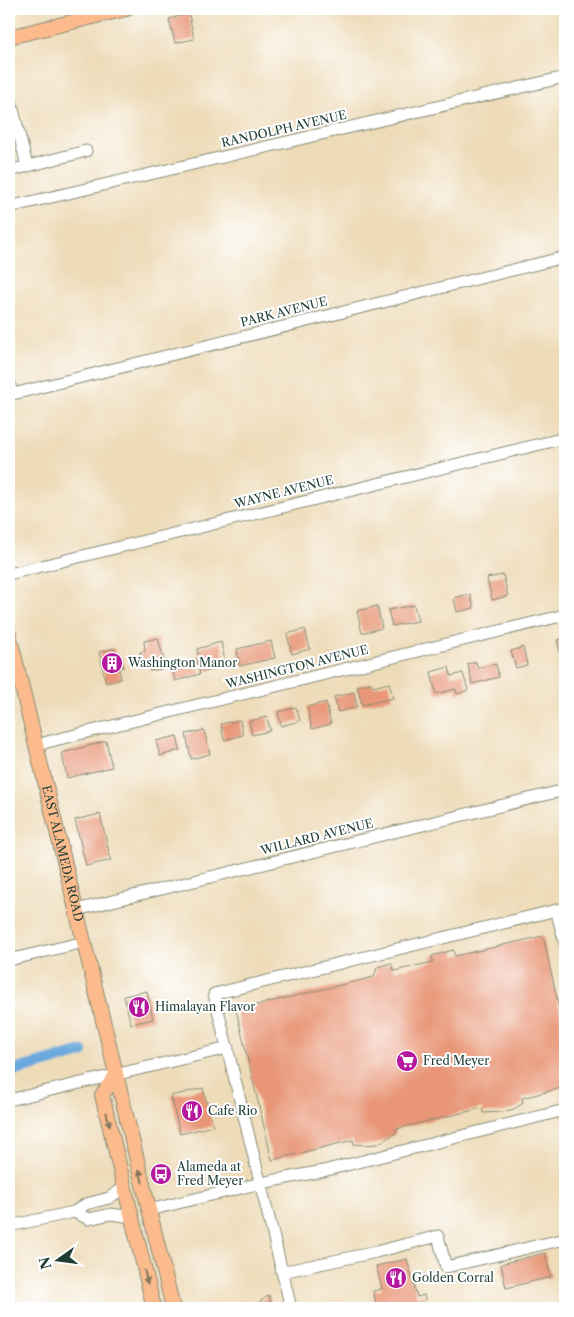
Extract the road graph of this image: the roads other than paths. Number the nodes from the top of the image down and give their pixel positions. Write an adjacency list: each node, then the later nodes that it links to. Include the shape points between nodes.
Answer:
1 (126, 9): 2 (main road)
2 (9, 37)
3 (565, 77): 8 (street, RANDOLPH AVENUE)
4 (9, 92): 6 (street)
5 (86, 151): 6 (street)
6 (27, 166): 7 (street)
7 (9, 171)
8 (9, 207)
9 (565, 257): 11 (street, PARK AVENUE)
10 (9, 381): 11 (street)
11 (10, 394)
12 (565, 438): 13 (street, WAYNE AVENUE)
13 (9, 574)
14 (565, 615): 16 (street, WASHINGTON AVENUE)
15 (9, 634): 16 (main road, EAST ALAMEDA ROAD)
16 (36, 746): 19 (main road, EAST ALAMEDA ROAD)
17 (565, 790): 19 (street, WILLARD AVENUE)
18 (561, 909): 21 (street); 23 (street, via 214,994)
19 (76, 910): 20 (main road, EAST ALAMEDA ROAD)
20 (84, 942): 22 (street); 24 (main road, EAST ALAMEDA ROAD)
21 (565, 943)
22 (9, 959)
23 (228, 1048): 24 (street); 27 (street)
24 (116, 1075): 25 (street); 28 (main road, one-way to 28, via 102,1095); 29 (main road, EAST ALAMEDA ROAD, one-way to 24)
25 (9, 1100)
26 (565, 1110): 27 (street)
27 (261, 1184): 29 (street); 34 (street)
28 (125, 1187): 30 (street, via 109,1198 86,1204); 31 (main road)
29 (149, 1210): 36 (main road, EAST ALAMEDA ROAD)
30 (74, 1212): 31 (street, via 89,1219 111,1214); 32 (street)
31 (132, 1218): 35 (main road, one-way to 35)
32 (9, 1226)
33 (565, 1239): 34 (street, via 446,1268 438,1236)
34 (282, 1272): 37 (street)
35 (154, 1308)
36 (174, 1308)
37 (291, 1308)

